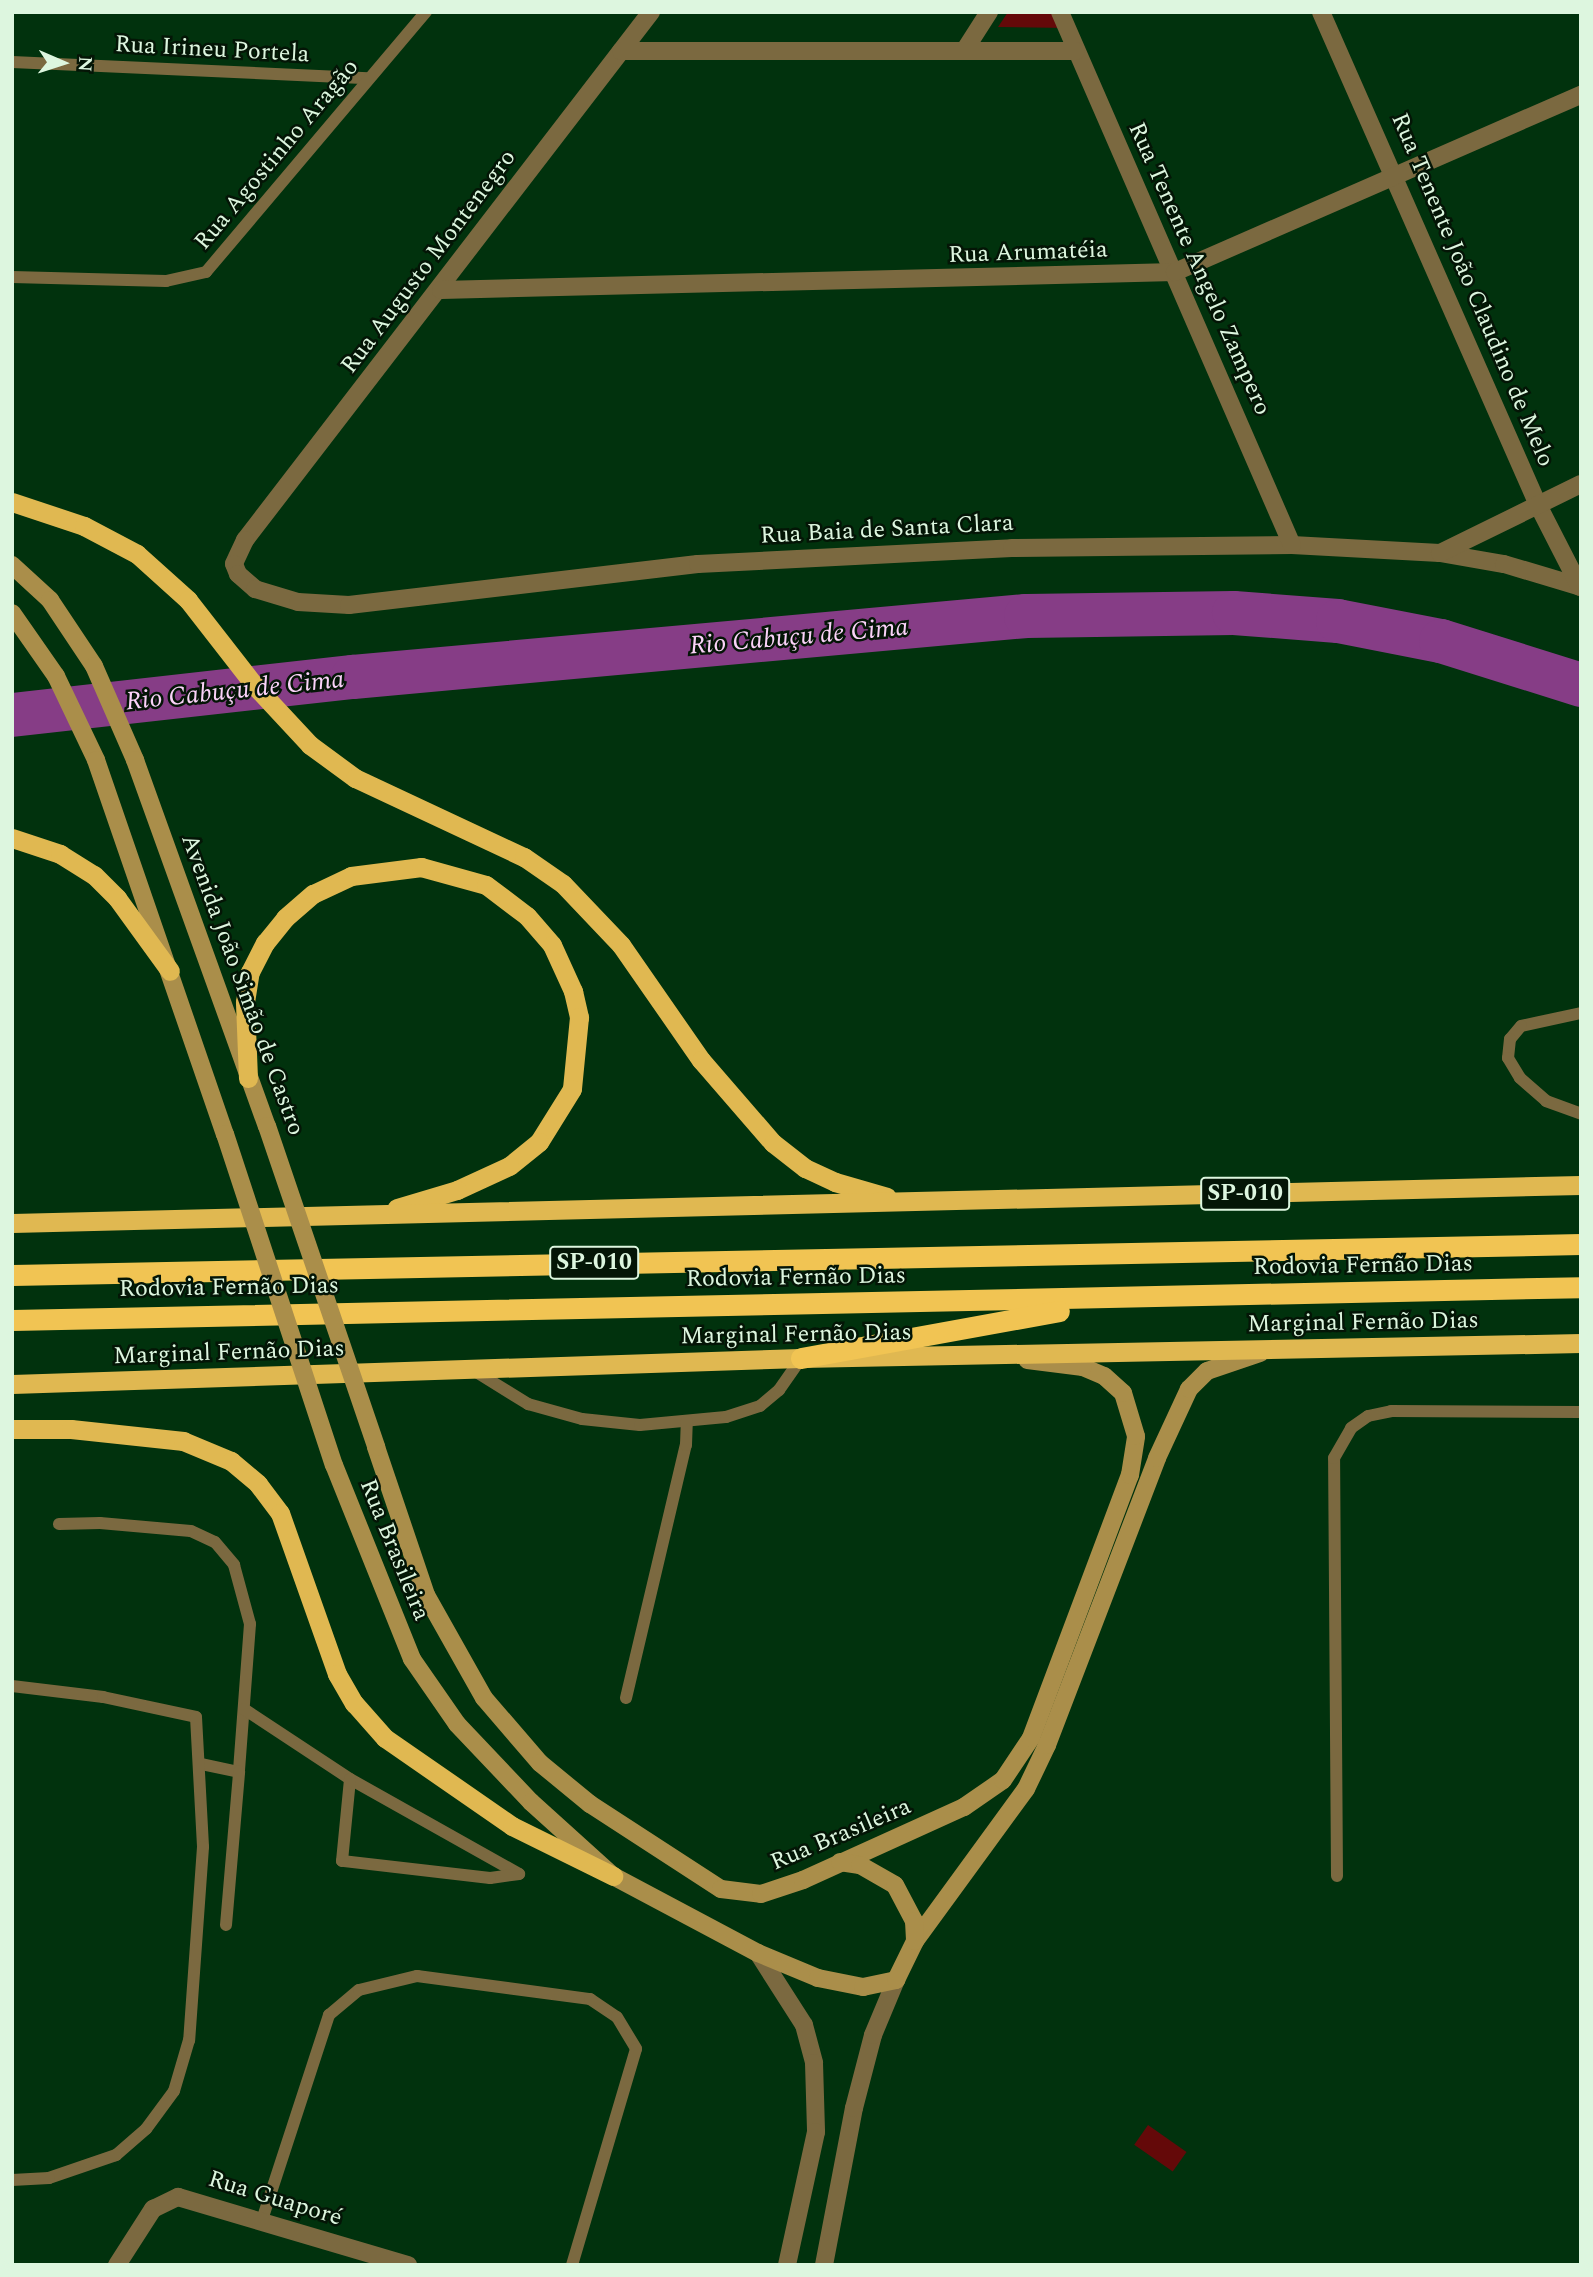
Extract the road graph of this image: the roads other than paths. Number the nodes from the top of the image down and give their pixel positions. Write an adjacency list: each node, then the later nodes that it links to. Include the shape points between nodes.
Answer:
1 (426, 12): 10 (lane, Rua Agostinho Aragão)
2 (651, 12): 7 (street, Rua Augusto Montenegro)
3 (989, 12): 6 (street)
4 (1060, 12): 8 (street, Rua Tenente Angelo Zampero)
5 (1321, 12): 12 (street, Rua Tenente João Claudino de Melo)
6 (966, 48): 7 (street); 8 (street)
7 (621, 51): 15 (street, Rua Augusto Montenegro)
8 (1076, 51): 13 (street, Rua Tenente Angelo Zampero)
9 (12, 62): 10 (lane, Rua Irineu Portela)
10 (368, 78): 14 (lane, Rua Agostinho Aragão, via 206,272 166,281)
11 (1581, 95): 12 (street, Rua Arumatéia)
12 (1397, 177): 13 (street, Rua Arumatéia); 18 (street, Rua Tenente João Claudino de Melo)
13 (1175, 272): 15 (street, Rua Arumatéia); 20 (street, Rua Tenente Angelo Zampero)
14 (12, 277)
15 (441, 290): 19 (street, Rua Augusto Montenegro)
16 (1581, 484): 18 (street)
17 (12, 502): 31 (highway, via 115,540 170,582 310,745 355,778 524,857 564,884 621,945 701,1060 773,1143 805,1168 835,1182)
18 (1538, 505): 21 (street); 23 (street, Rua Tenente João Claudino de Melo)
19 (245, 540): 20 (street, Rua Baia de Santa Clara, via 234,564 255,589 298,603 349,605 698,564 1012,548)
20 (1292, 545): 21 (street, Rua Baia de Santa Clara)
21 (1440, 553): 23 (street, Rua Baia de Santa Clara, via 1504,564)
22 (12, 565): 28 (main road, Avenida João Simão de Castro, via 50,600 94,667 135,760)
23 (1580, 587)
24 (12, 613): 26 (main road, via 56,676 96,760)
25 (12, 838): 26 (highway, via 61,854 94,875 117,898)
26 (170, 971): 59 (main road, Rua Brasileira, bridge, via 334,1465 412,1659 457,1724 531,1802)
27 (1581, 1013): 29 (lane, via 1521,1026 1510,1039 1508,1058 1520,1077 1546,1101)
28 (248, 1078): 33 (highway, via 250,972 278,926 313,894 351,876 421,867 486,885 527,916 552,945 573,990 579,1017 572,1089 539,1142 509,1166 457,1190); 50 (main road, Avenida João Simão de Castro, bridge)
29 (1581, 1114)
30 (1581, 1185): 31 (highway, SP-010)
31 (908, 1203): 33 (highway, SP-010)
32 (12, 1213): 35 (highway)
33 (374, 1214): 35 (highway, SP-010)
34 (12, 1223): 35 (highway, SP-010)
35 (60, 1223)
36 (1581, 1244): 37 (highway, Rodovia Fernão Dias / SP-010)
37 (12, 1275)
38 (1581, 1287): 39 (highway, Rodovia Fernão Dias / SP-010)
39 (1127, 1299): 40 (highway, Rodovia Fernão Dias / SP-010); 44 (highway)
40 (12, 1320)
41 (1581, 1343): 42 (highway, Marginal Fernão Dias)
42 (1276, 1348): 43 (highway, Marginal Fernão Dias); 62 (main road, via 1207,1371 1189,1389 1157,1458 1041,1760 1008,1815)
43 (1002, 1356): 44 (highway, Marginal Fernão Dias); 58 (main road, Rua Brasileira, via 1083,1367 1114,1383 1134,1420 1136,1451 1130,1475 1031,1738 1011,1769 964,1807)
44 (800, 1358): 45 (highway, Marginal Fernão Dias); 48 (lane, via 779,1390 760,1406 726,1418)
45 (472, 1370): 46 (highway, Marginal Fernão Dias); 48 (lane, via 528,1404 582,1419 640,1425)
46 (12, 1384)
47 (1581, 1412): 60 (lane, via 1391,1411 1368,1416 1351,1428 1334,1458)
48 (687, 1422): 53 (lane, via 686,1445)
49 (12, 1429): 59 (highway, via 71,1429 183,1441 231,1461 258,1484 281,1513 337,1674 354,1703 385,1738 512,1826)
50 (376, 1447): 58 (main road, Rua Brasileira, via 408,1553 440,1626 484,1699 540,1763 622,1826 721,1889 761,1894)
51 (59, 1524): 54 (lane, via 167,1527 215,1542 234,1565 247,1601 250,1624)
52 (12, 1686): 55 (lane, via 183,1711 200,1724)
53 (626, 1698)
54 (244, 1709): 56 (lane); 57 (lane)
55 (202, 1764): 56 (lane); 65 (lane, via 203,1847 189,2040 174,2091 146,2129 116,2155 49,2178)
56 (239, 1772): 61 (lane)
57 (350, 1779): 57 (lane, via 342,1861 491,1878 519,1874)
58 (840, 1863): 62 (main road, via 879,1872 895,1885 911,1911)
59 (612, 1876): 63 (main road, Rua Brasileira)
60 (1337, 1876)
61 (226, 1925)
62 (915, 1941): 64 (main road)
63 (758, 1953): 64 (main road, via 845,1986); 70 (street, Rua Brasileira, via 804,2025 814,2063 816,2132)
64 (896, 1980): 71 (street, via 873,2035 854,2108)
65 (12, 2180)
66 (262, 2221): 67 (street, Rua Guaporé, via 191,2199 172,2198 153,2209); 68 (street, Rua Guaporé); 69 (lane, via 330,2015 359,1990 417,1976 590,1999 617,2017 636,2049)
67 (117, 2265)
68 (408, 2265)
69 (572, 2265)
70 (788, 2265)
71 (824, 2265)

